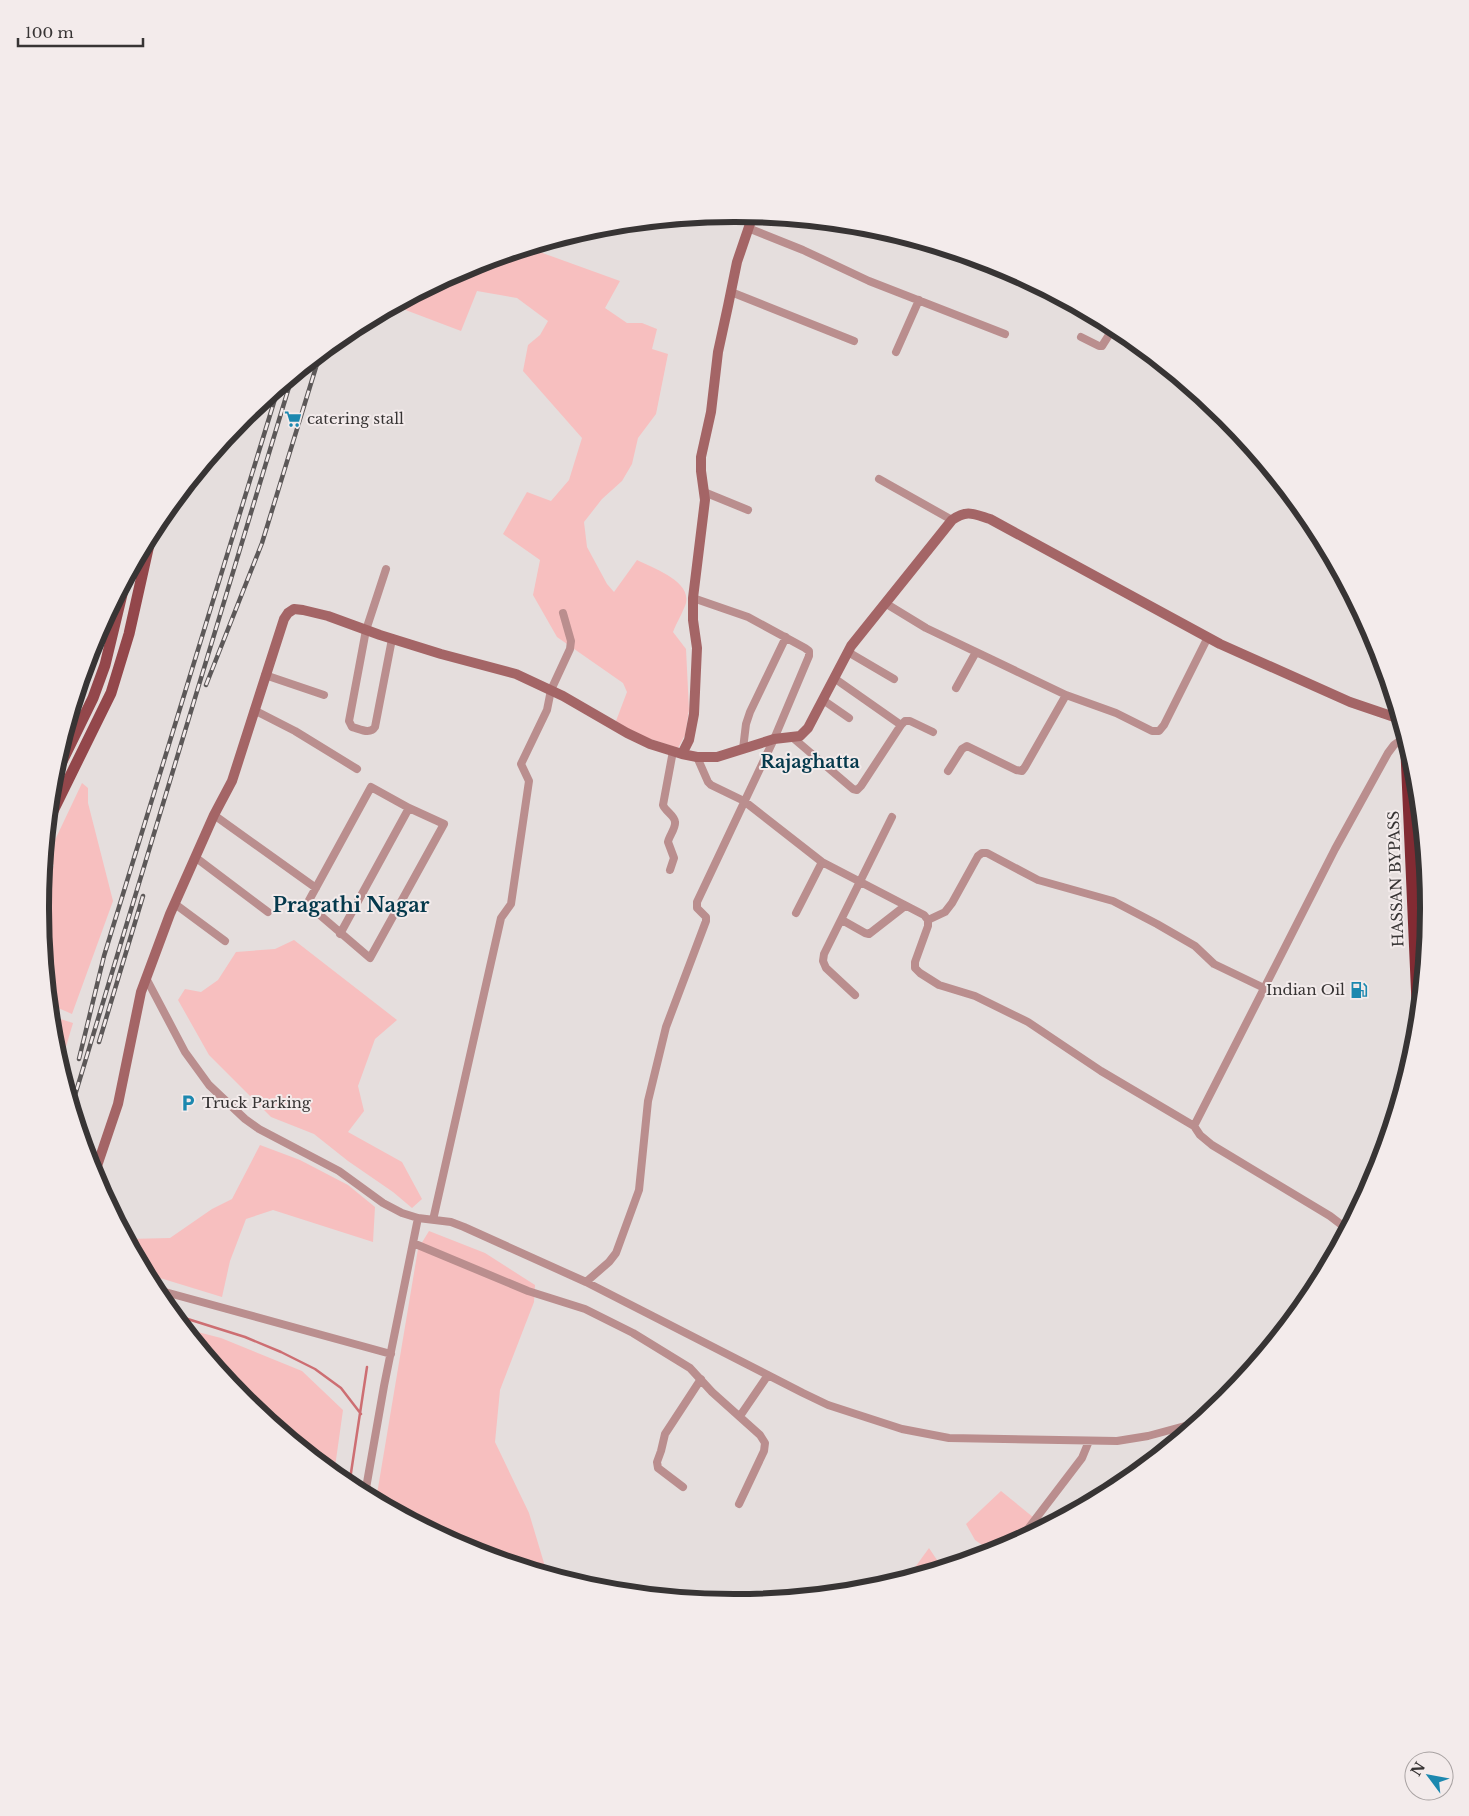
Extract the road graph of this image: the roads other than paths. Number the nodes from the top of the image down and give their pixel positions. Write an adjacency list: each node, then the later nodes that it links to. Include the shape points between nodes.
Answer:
1 (750, 223): 2 (street)
2 (748, 228): 3 (street); 4 (street)
3 (731, 292): 8 (street); 11 (street, via 701,457)
4 (918, 300): 5 (street); 9 (street)
5 (1005, 334)
6 (1109, 334): 7 (street, via 1102,346)
7 (1081, 337)
8 (854, 341)
9 (896, 352)
10 (879, 479): 13 (street)
11 (704, 492): 12 (street); 16 (street)
12 (748, 510)
13 (952, 520): 18 (street); 24 (street, via 971,512 990,519)
14 (147, 555): 21 (main road)
15 (386, 569): 22 (street)
16 (693, 598): 23 (street, via 748,617); 48 (street, via 697,648 694,714 689,740)
17 (121, 601): 19 (main road)
18 (885, 603): 26 (street); 27 (street, via 926,628)
19 (119, 611): 21 (main road); 39 (main road, via 105,665)
20 (563, 613): 32 (street, via 571,641 570,649)
21 (134, 616): 53 (main road, via 111,693)
22 (366, 630): 25 (street); 25 (street, via 349,721 352,727 370,732 376,727); 28 (street, via 328,616 294,609 284,619)
23 (786, 637): 44 (street, via 805,648 809,656); 46 (street, via 750,712)
24 (1208, 638): 34 (street, via 1159,731 1152,731 1116,713); 38 (street, via 1350,702)
25 (392, 639): 32 (street, via 516,674)
26 (848, 652): 29 (street); 30 (street)
27 (976, 652): 31 (street); 34 (street)
28 (265, 675): 33 (street); 36 (street)
29 (834, 678): 35 (street); 41 (street)
30 (894, 679)
31 (956, 688)
32 (551, 690): 48 (street, via 627,733); 78 (street, via 547,710 521,764 529,781 511,904 501,918)
33 (324, 695)
34 (1066, 695): 51 (street, via 1022,771 967,746)
35 (823, 700): 40 (street); 43 (street, via 808,728 800,736)
36 (254, 710): 50 (street); 56 (street, via 232,781)
37 (77, 714): 39 (street)
38 (1393, 716)
39 (83, 718): 47 (main road)
40 (849, 718)
41 (901, 725): 42 (street, via 910,721); 43 (street, via 857,790)
42 (933, 732)
43 (792, 737): 44 (street)
44 (774, 739): 46 (street); 54 (street)
45 (1399, 741): 73 (street, via 1384,761 1335,849)
46 (743, 749): 49 (street, via 717,757)
47 (68, 750)
48 (678, 752): 49 (street); 60 (street, via 663,805 676,823 668,842 674,858)
49 (697, 757): 54 (street, via 708,782)
50 (357, 769)
51 (948, 771)
52 (1408, 778): 71 (highway, HASSAN BYPASS)
53 (58, 801)
54 (744, 801): 59 (street); 81 (street, via 697,902 697,908 706,921 666,1027 648,1101 639,1190 616,1253)
55 (409, 808): 62 (street, via 371,787); 69 (street); 69 (street, via 444,824 370,958)
56 (214, 815): 58 (street); 62 (street)
57 (892, 817): 61 (street)
58 (195, 857): 63 (street); 65 (street)
59 (822, 862): 61 (street); 66 (street)
60 (670, 870)
61 (858, 882): 64 (street); 67 (street)
62 (316, 888): 69 (street, via 307,904)
63 (174, 904): 70 (street); 72 (street)
64 (905, 906): 67 (street, via 869,934); 68 (street)
65 (268, 912)
66 (796, 913)
67 (842, 920): 74 (street, via 823,962)
68 (928, 920): 73 (street, via 946,912 978,856 987,853 1038,880 1113,901 1195,946 1214,964); 75 (street, via 915,962 920,973 938,985 975,996 1028,1022 1101,1071)
69 (340, 934)
70 (226, 941)
71 (1416, 977)
72 (146, 978): 76 (street, via 118,1104); 77 (street, via 185,1052 209,1085 245,1119 339,1171 383,1203)
73 (1264, 988): 75 (street)
74 (855, 995)
75 (1194, 1126): 79 (street, via 1212,1146)
76 (98, 1163)
77 (418, 1218): 78 (street); 80 (street)
78 (433, 1220): 81 (street, via 464,1227)
79 (1342, 1225)
80 (413, 1243): 83 (street); 85 (street, via 528,1291 586,1309 682,1363)
81 (586, 1282): 84 (street)
82 (166, 1292): 83 (street)
83 (391, 1354): 89 (street)
84 (768, 1375): 86 (street); 88 (street, via 828,1405 902,1429 949,1438)
85 (701, 1379): 86 (street); 90 (street, via 665,1434 656,1462 658,1468)
86 (740, 1416): 91 (street, via 760,1435 764,1451)
87 (1184, 1426): 88 (street, via 1117,1441)
88 (1089, 1441): 92 (street, via 1082,1458)
89 (367, 1486)
90 (683, 1487)
91 (739, 1504)
92 (1029, 1527)

